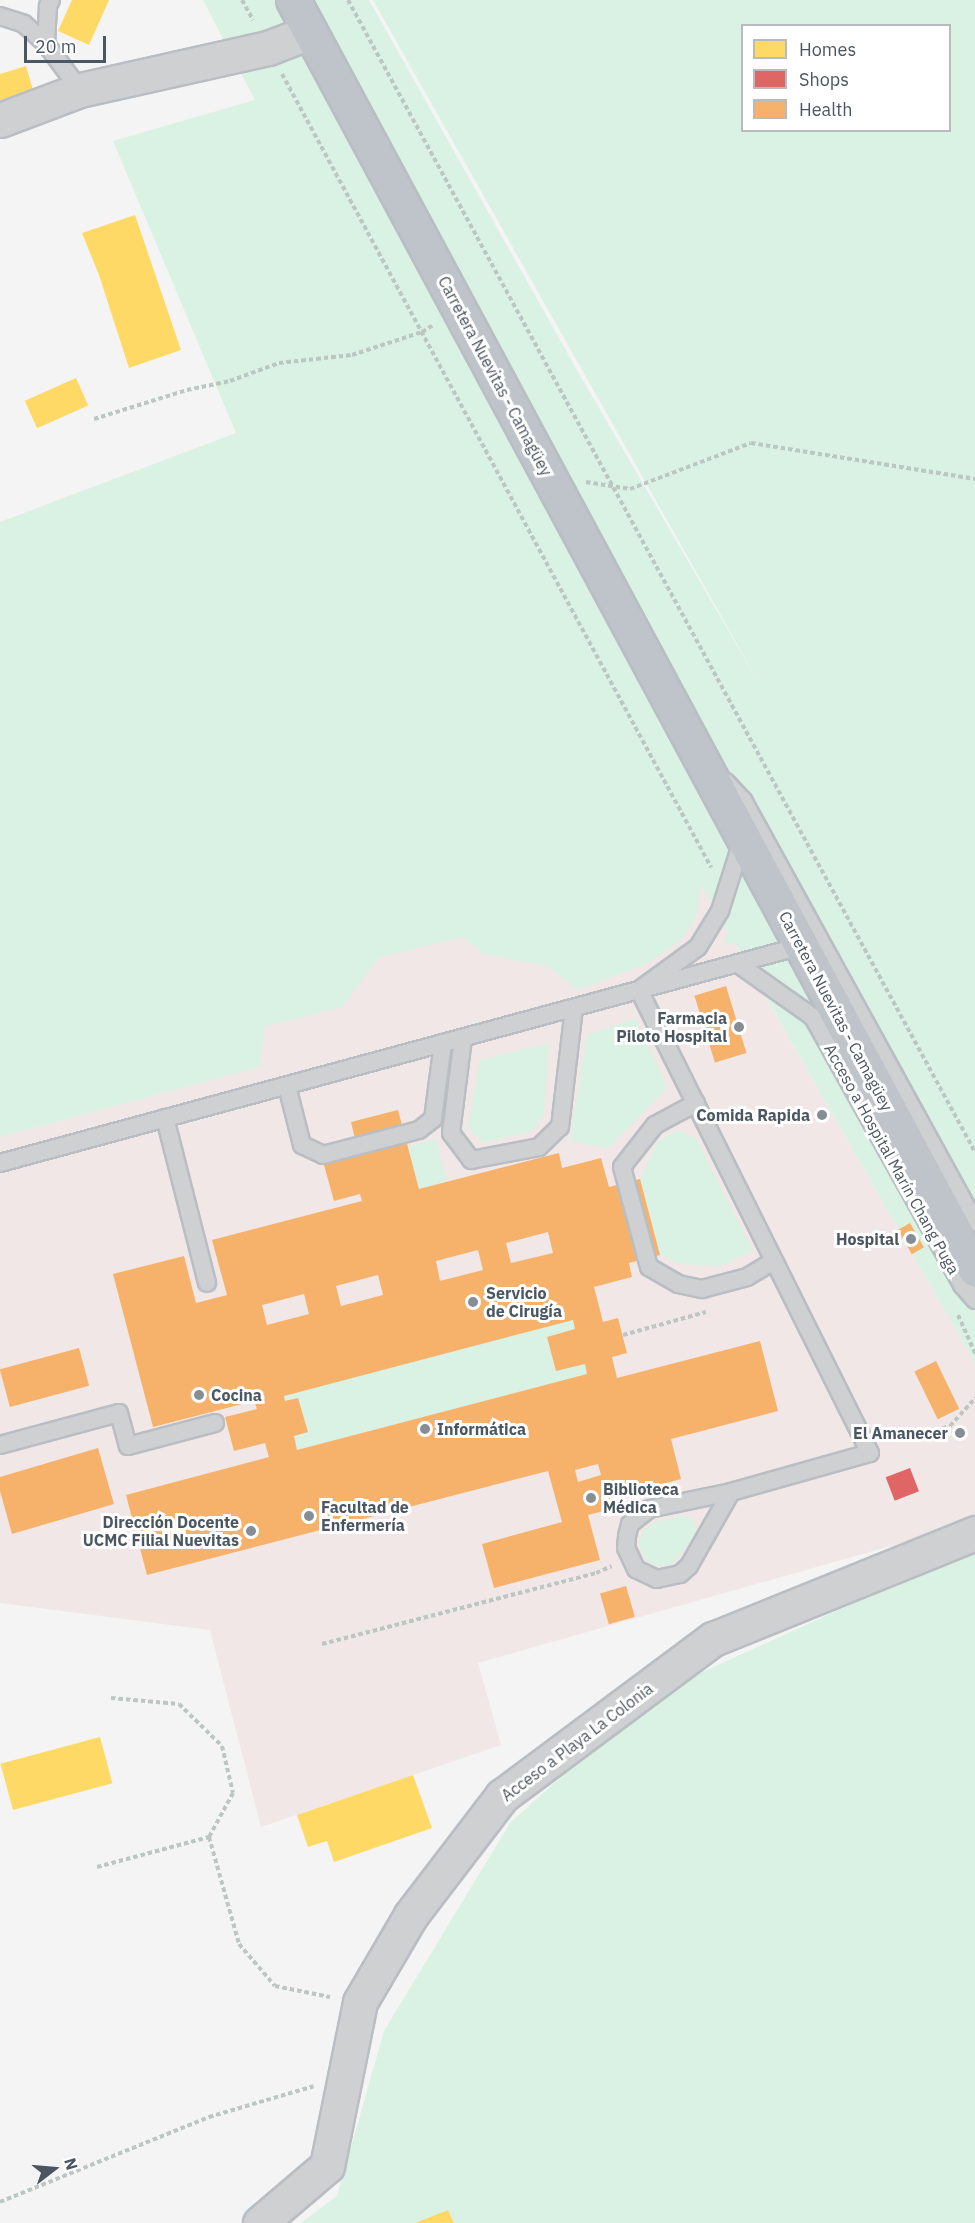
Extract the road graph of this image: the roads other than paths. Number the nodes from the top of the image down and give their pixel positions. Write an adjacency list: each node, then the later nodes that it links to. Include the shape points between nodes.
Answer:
1 (51, 0): 5 (lane)
2 (293, 0): 4 (highway, Carretera Nuevitas - Camagüey)
3 (0, 16): 5 (lane, via 24,24)
4 (310, 32): 6 (street, via 268,48); 8 (highway, Carretera Nuevitas - Camagüey)
5 (46, 44): 6 (lane)
6 (80, 90): 7 (street)
7 (0, 120)
8 (697, 753): 9 (highway, Carretera Nuevitas - Camagüey); 22 (lane, Carretera Nuevitas - Camagüey, via 743,800)
9 (743, 837): 10 (highway, Carretera Nuevitas - Camagüey); 12 (lane, via 720,911 698,947)
10 (801, 946): 11 (lane); 17 (highway, Carretera Nuevitas - Camagüey)
11 (738, 964): 12 (lane); 14 (lane)
12 (639, 990): 13 (lane); 19 (lane)
13 (574, 1008): 15 (lane); 15 (lane, via 560,1127 539,1147 471,1160 451,1133)
14 (813, 1017): 17 (lane); 26 (lane, Acceso a Hospital Marín Chang Puga, via 962,1285)
15 (463, 1038): 16 (lane)
16 (443, 1043): 18 (lane); 18 (lane, via 433,1119 419,1130 323,1155 302,1145)
17 (855, 1047): 24 (highway, Carretera Nuevitas - Camagüey)
18 (287, 1086): 20 (lane)
19 (696, 1103): 23 (lane); 23 (lane, via 655,1125 622,1167 649,1267 678,1284 702,1289 747,1277)
20 (165, 1118): 21 (lane); 25 (lane)
21 (0, 1163)
22 (975, 1222)
23 (774, 1261): 29 (lane, via 870,1454)
24 (975, 1269)
25 (207, 1283)
26 (975, 1300)
27 (215, 1423): 28 (lane, via 128,1446 119,1413)
28 (0, 1445)
29 (732, 1492): 29 (lane, via 649,1509 638,1515 627,1536 629,1559 646,1576 663,1579 680,1574)
30 (975, 1533): 31 (street, Acceso a Playa La Colonia, via 713,1639 502,1796 411,1915 360,2002 327,2166)
31 (260, 2223)

